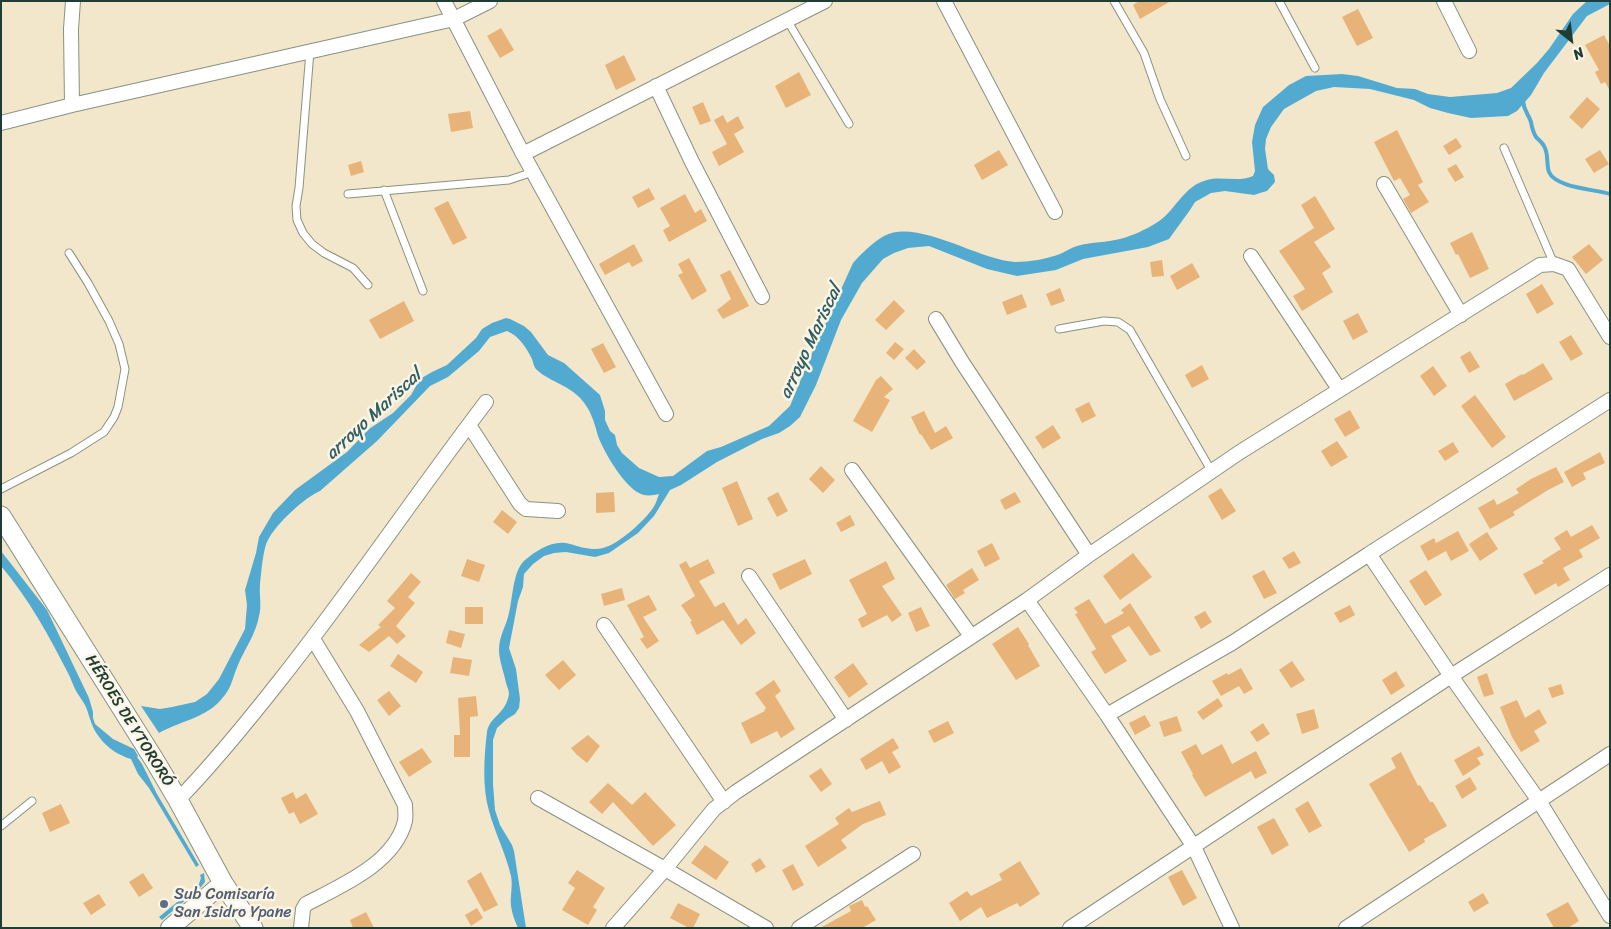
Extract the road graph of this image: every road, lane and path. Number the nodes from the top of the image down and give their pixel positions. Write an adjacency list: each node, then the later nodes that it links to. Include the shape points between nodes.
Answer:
1 (73, 1): 15 (street)
2 (444, 1): 9 (street)
3 (490, 1): 9 (street)
4 (825, 1): 10 (street)
5 (944, 1): 25 (street)
6 (1114, 1): 20 (lane, via 1144,53)
7 (1279, 1): 13 (lane)
8 (1444, 1): 12 (street)
9 (454, 19): 11 (street); 19 (street)
10 (787, 20): 14 (street); 17 (lane)
11 (310, 51): 15 (street); 29 (lane, via 297,220 312,244 353,268)
12 (1469, 51)
13 (1315, 68)
14 (656, 86): 19 (street); 31 (street)
15 (72, 105): 16 (street)
16 (1, 123)
17 (849, 124)
18 (1504, 148): 28 (lane)
19 (523, 154): 21 (street)
20 (1186, 156)
21 (533, 172): 23 (lane, via 509,180); 39 (street)
22 (1384, 184): 32 (street)
23 (384, 190): 24 (lane); 30 (lane)
24 (348, 194)
25 (1055, 212)
26 (69, 253): 43 (lane, via 119,344 125,368 118,408 104,432)
27 (1252, 256): 36 (street)
28 (1554, 264): 32 (street, via 1540,264); 35 (street, via 1568,269)
29 (368, 285)
30 (423, 290)
31 (762, 297)
32 (1461, 315): 36 (street)
33 (936, 319): 46 (street)
34 (1059, 329): 42 (lane, via 1104,321 1118,322 1130,330)
35 (1610, 338)
36 (1339, 389): 42 (street)
37 (1610, 400): 47 (street)
38 (486, 402): 40 (street)
39 (666, 414)
40 (469, 425): 44 (street, via 520,504 526,509); 53 (street)
41 (852, 470): 52 (street)
42 (1212, 472): 46 (street)
43 (1, 489)
44 (558, 512)
45 (1, 516): 59 (main road, HÉROES DE YTORORÓ)
46 (1089, 554): 50 (street)
47 (1369, 554): 54 (street); 55 (street, via 1232,643)
48 (1610, 575): 54 (street)
49 (750, 576): 56 (street)
50 (1026, 600): 52 (street); 55 (street)
51 (604, 626): 62 (street)
52 (971, 636): 56 (street)
53 (313, 639): 59 (street, via 234,740); 71 (street, via 357,711 405,805 405,819 390,850 375,865 306,904)
54 (1451, 676): 61 (street); 64 (street)
55 (1107, 715): 64 (street)
56 (846, 720): 62 (street)
57 (1610, 754): 61 (street)
58 (538, 798): 66 (street)
59 (178, 800): 67 (main road, HÉROES DE YTORORÓ)
60 (32, 801): 63 (lane)
61 (1539, 801): 68 (street); 77 (street)
62 (724, 802): 66 (street)
63 (1, 826)
64 (1194, 847): 75 (street); 76 (street)
65 (913, 854): 74 (street)
66 (665, 869): 72 (street); 73 (street)
67 (223, 884): 69 (street); 70 (main road, HÉROES DE YTORORÓ)
68 (1610, 916)
69 (170, 928)
70 (253, 928)
71 (301, 928)
72 (613, 928)
73 (766, 928)
74 (798, 928)
75 (1070, 928)
76 (1232, 928)
77 (1346, 928)

